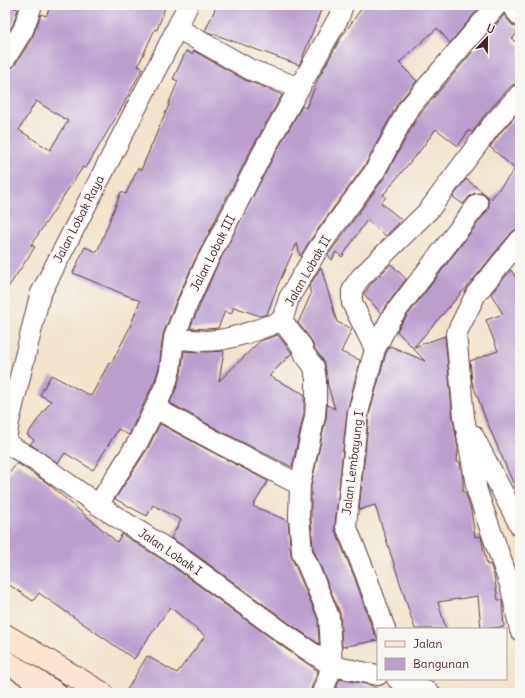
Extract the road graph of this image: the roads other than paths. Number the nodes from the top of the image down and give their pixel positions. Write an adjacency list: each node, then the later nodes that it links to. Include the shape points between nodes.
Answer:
1 (32, 5): 8 (street, via 23,30)
2 (188, 5): 7 (street, Jalan Lobak Raya)
3 (343, 5): 9 (street, Jalan Lobak III, via 336,23)
4 (498, 5): 13 (street, Jalan Lobak II, via 408,109 375,171 318,249 290,298)
5 (511, 5): 6 (street)
6 (520, 16)
7 (177, 28): 9 (street, via 251,70); 18 (street, Jalan Lobak Raya, via 40,295)
8 (5, 59)
9 (300, 88): 14 (street, Jalan Lobak III, via 261,156 205,265)
10 (520, 94): 15 (street, via 492,125 429,210 355,285 352,303)
11 (478, 204): 15 (street, Jalan Lembayung I, via 391,318)
12 (519, 246): 17 (street, via 476,294 456,334)
13 (282, 321): 14 (street, via 240,336 218,340); 21 (street, Jalan Lobak II, via 314,367 316,380 314,416)
14 (174, 338): 16 (street, Jalan Lobak III, via 170,370)
15 (375, 349): 25 (street, Jalan Lembayung I, via 358,414 346,526)
16 (155, 408): 21 (street); 23 (street, Jalan Lobak III, via 138,442)
17 (464, 417): 20 (street); 22 (street)
18 (7, 420): 19 (street, Jalan Lobak Raya)
19 (5, 444): 23 (street, Jalan Lobak I, via 36,460)
20 (498, 484): 22 (street); 24 (street)
21 (300, 485): 29 (street, Jalan Lobak II, via 302,552 329,617)
22 (477, 491): 26 (street, via 511,588)
23 (98, 505): 29 (street, Jalan Lobak I, via 178,556)
24 (520, 526)
25 (385, 628)
26 (520, 630)
27 (12, 639): 28 (street); 33 (main road)
28 (5, 661): 32 (main road)
29 (332, 666): 30 (street); 34 (street, Jalan Lobak II)
30 (377, 675)
31 (399, 680): 35 (street)
32 (56, 693)
33 (102, 693)
34 (322, 693)
35 (430, 693)

